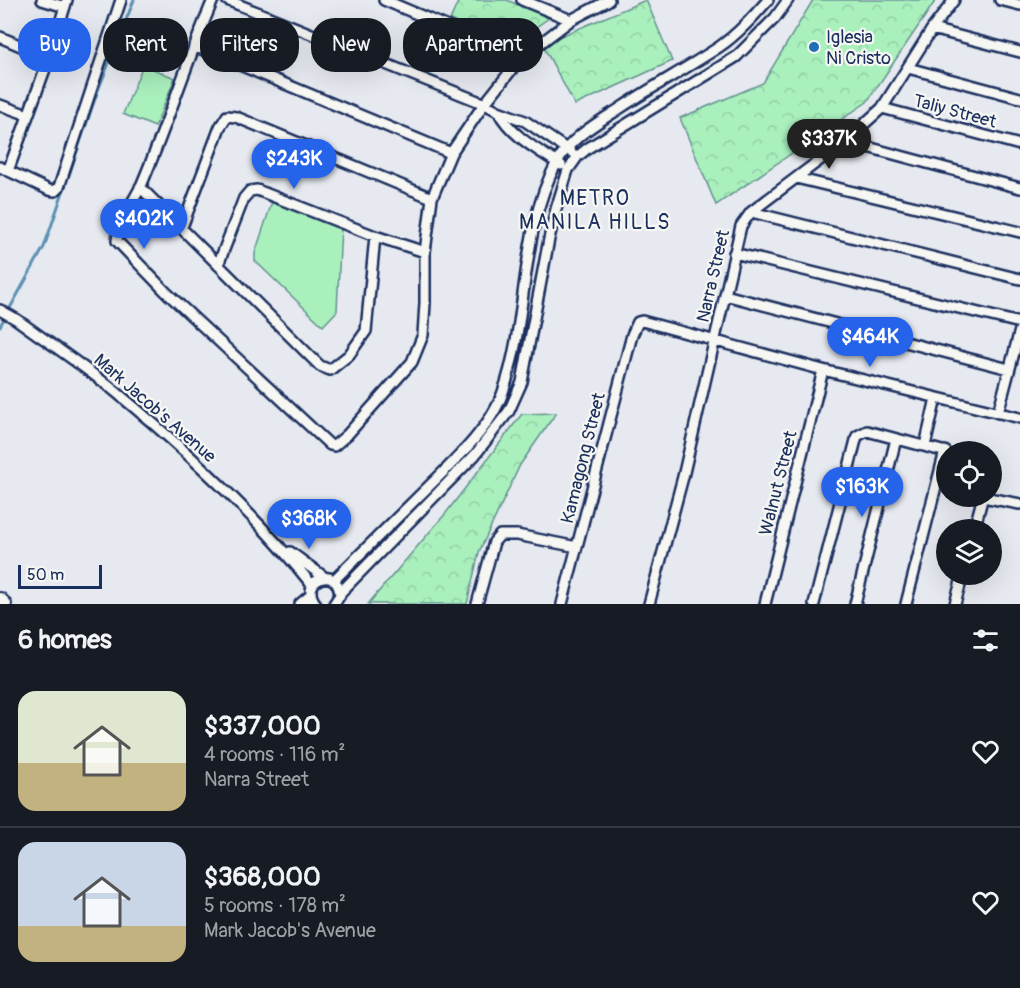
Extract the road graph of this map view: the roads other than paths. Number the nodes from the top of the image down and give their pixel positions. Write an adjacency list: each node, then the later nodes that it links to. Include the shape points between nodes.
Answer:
1 (42, 0): 12 (street)
2 (121, 0): 37 (street, via 59,187 49,190)
3 (213, 0): 20 (street)
4 (227, 0): 26 (street)
5 (384, 0): 14 (street)
6 (522, 0): 15 (street)
7 (609, 0): 15 (street)
8 (768, 0): 33 (street, via 720,46 588,129)
9 (788, 0): 35 (street, via 736,57)
10 (954, 0): 16 (street, Narra Street)
11 (1000, 0): 13 (street)
12 (66, 4)
13 (1020, 6)
14 (427, 18)
15 (571, 20): 18 (street)
16 (932, 29): 21 (street); 22 (street, Narra Street)
17 (0, 38): 19 (street)
18 (543, 41)
19 (18, 45)
20 (194, 46): 34 (street); 40 (street)
21 (1020, 52)
22 (908, 68): 25 (street); 28 (street, Narra Street)
23 (44, 72): 30 (street)
24 (510, 72): 26 (street)
25 (1020, 98)
26 (485, 104): 29 (street); 34 (street)
27 (0, 105): 30 (street)
28 (882, 108): 31 (street, Narra Street); 32 (street, Taliy Street)
29 (498, 111): 33 (street, via 525,121); 36 (street, via 518,136)
30 (28, 115): 37 (street)
31 (845, 141): 39 (street, Narra Street); 41 (street)
32 (1020, 145)
33 (567, 148): 35 (street); 36 (street)
34 (451, 153): 42 (street)
35 (578, 156): 38 (street)
36 (557, 162): 38 (street); 69 (street, via 532,237 521,321 496,409 457,459)
37 (4, 169)
38 (568, 170): 72 (street, via 549,239 522,382 508,411 475,455)
39 (796, 178): 43 (street, Narra Street); 45 (street)
40 (140, 187): 44 (street); 47 (street, via 117,241 330,445 339,444 412,362 423,335)
41 (1020, 188)
42 (432, 198): 44 (street, via 227,116); 47 (street)
43 (751, 212): 48 (street, Narra Street, via 741,226); 50 (street)
44 (182, 227): 49 (street)
45 (1020, 232)
46 (375, 236): 47 (street); 49 (street, via 257,190 250,191); 49 (street, via 366,331 349,355 330,370 320,366)
47 (425, 252)
48 (734, 253): 51 (street, Narra Street); 53 (street)
49 (218, 265)
50 (1020, 279)
51 (725, 295): 55 (street, Narra Street); 56 (street)
52 (0, 310): 67 (street, Mark Jacob's Avenue, via 115,392)
53 (1020, 323)
54 (1020, 330): 56 (street)
55 (715, 342): 57 (street); 68 (street, Kamagong Street, via 638,322); 81 (street, Narra Street)
56 (1009, 369): 59 (street)
57 (823, 370): 58 (street); 82 (street, Walnut Street)
58 (936, 399): 59 (street); 62 (street)
59 (998, 413): 60 (street)
60 (1020, 418)
61 (896, 439): 62 (street); 83 (street, via 867,431 857,436); 84 (street)
62 (925, 446): 63 (street)
63 (936, 449)
64 (936, 490): 85 (street)
65 (1002, 501): 66 (street)
66 (1020, 504)
67 (279, 543): 69 (street, Mark Jacob's Avenue); 71 (street, Mark Jacob's Avenue)
68 (577, 547): 79 (street, via 500,535 494,542); 80 (street, Kamagong Street)
69 (329, 579): 71 (street, via 319,579); 72 (street, via 340,588)
70 (960, 585): 86 (street)
71 (312, 590): 75 (street); 76 (street, Mark Jacob's Avenue)
72 (340, 594): 77 (street); 78 (street)
73 (0, 598): 74 (main road)
74 (5, 604)
75 (300, 604)
76 (316, 604)
77 (334, 604)
78 (346, 604)
79 (477, 604)
80 (562, 604)
81 (649, 604)
82 (765, 604)
83 (813, 604)
84 (855, 604)
85 (906, 604)
86 (955, 604)

